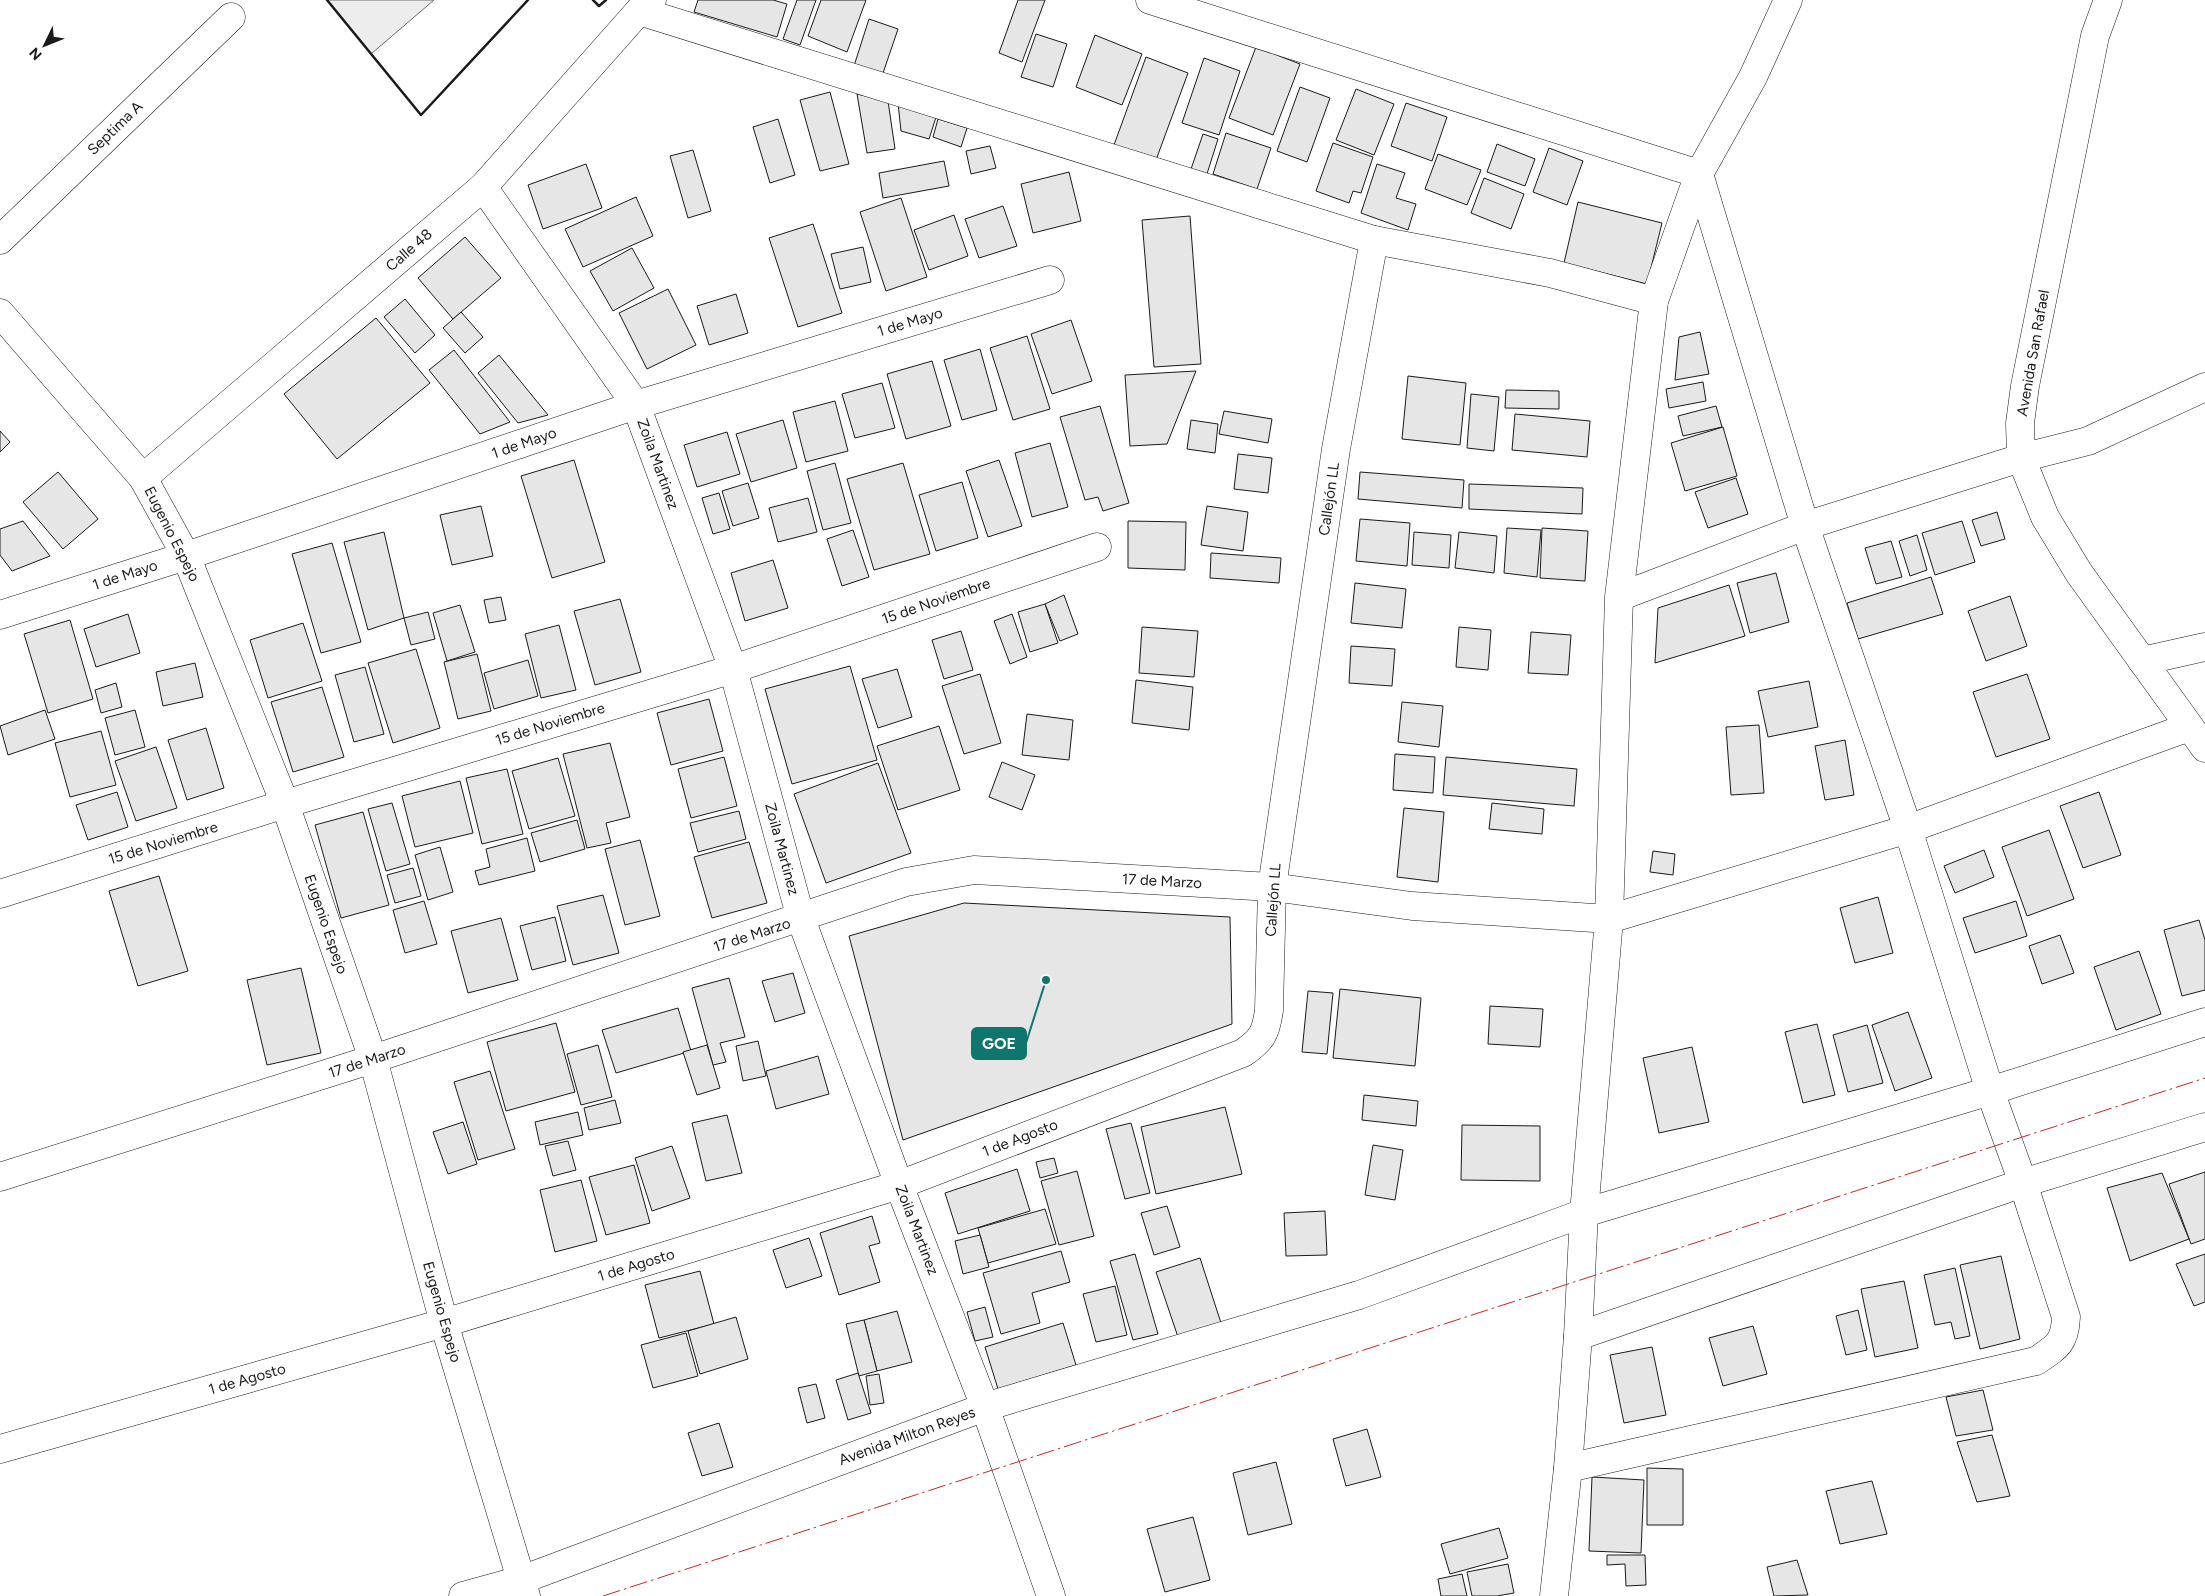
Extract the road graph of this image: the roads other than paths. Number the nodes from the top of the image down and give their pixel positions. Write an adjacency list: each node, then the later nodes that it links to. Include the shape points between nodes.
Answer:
1 (1150, 0): 6 (street)
2 (1788, 0): 6 (street, via 1730,122)
3 (2108, 0): 15 (street, Avenida San Rafael, via 2093,46 2027,377 2020,423)
4 (646, 6): 7 (street, Calle 48); 9 (street)
5 (230, 17): 8 (street, Septima A)
6 (1699, 174): 11 (street); 17 (street)
7 (482, 187): 14 (street, Zoila Martinez); 16 (street, Calle 48)
8 (0, 240)
9 (1374, 240): 11 (street, via 1550,272); 28 (street, Callejón LL, via 1336,449)
10 (1050, 280): 14 (street, 1 de Mayo)
11 (1654, 301): 20 (street)
12 (0, 313): 16 (street, Eugenio Espejo)
13 (2205, 387): 15 (street, via 2088,441)
14 (636, 405): 19 (street, 1 de Mayo); 24 (street, Zoila Martinez)
15 (2021, 458): 17 (street); 23 (street, Avenida San Rafael, via 2045,516 2080,573)
16 (143, 478): 19 (street, Eugenio Espejo)
17 (1805, 526): 20 (street); 27 (street)
18 (1097, 547): 24 (street, 15 de Noviembre)
19 (186, 556): 21 (street, 1 de Mayo); 26 (street, Eugenio Espejo)
20 (1619, 597): 31 (street)
21 (0, 615)
22 (2205, 646): 23 (street)
23 (2142, 661): 25 (street, Avenida San Rafael)
24 (733, 669): 26 (street, 15 de Noviembre); 30 (street, Zoila Martinez)
25 (2197, 738): 27 (street)
26 (285, 804): 29 (street, 15 de Noviembre); 34 (street, Eugenio Espejo)
27 (1908, 829): 31 (street); 35 (street)
28 (1272, 887): 30 (street, 17 de Marzo, via 974,870 906,882); 31 (street, 17 de Marzo, via 1412,906); 33 (street, Callejón LL, via 1269,1010 1266,1028)
29 (0, 894)
30 (801, 919): 34 (street, 17 de Marzo); 39 (street, Zoila Martinez)
31 (1609, 919): 40 (street)
32 (2205, 1022): 35 (street, Avenida Milton Reyes)
33 (1258, 1042): 39 (street, 1 de Agosto, via 1243,1053)
34 (373, 1059): 37 (street, 17 de Marzo); 41 (street, Eugenio Espejo)
35 (1990, 1091): 38 (street); 40 (street, Avenida Milton Reyes)
36 (2205, 1127): 38 (street)
37 (0, 1177)
38 (2023, 1183): 42 (street); 45 (street, via 2066,1317 2065,1333 2054,1349 2036,1361)
39 (899, 1185): 41 (street, 1 de Agosto); 43 (street, Zoila Martinez)
40 (1584, 1212): 42 (street); 43 (street, Avenida Milton Reyes, via 1358,1295)
41 (444, 1323): 44 (street, 1 de Agosto); 46 (street, Eugenio Espejo)
42 (1578, 1336): 45 (street)
43 (985, 1407): 46 (street, Avenida Milton Reyes); 48 (street, Zoila Martinez)
44 (0, 1450)
45 (1568, 1468): 49 (street)
46 (524, 1588): 47 (street, Avenida Milton Reyes)
47 (463, 1596)
48 (1051, 1596)
49 (1554, 1596)

